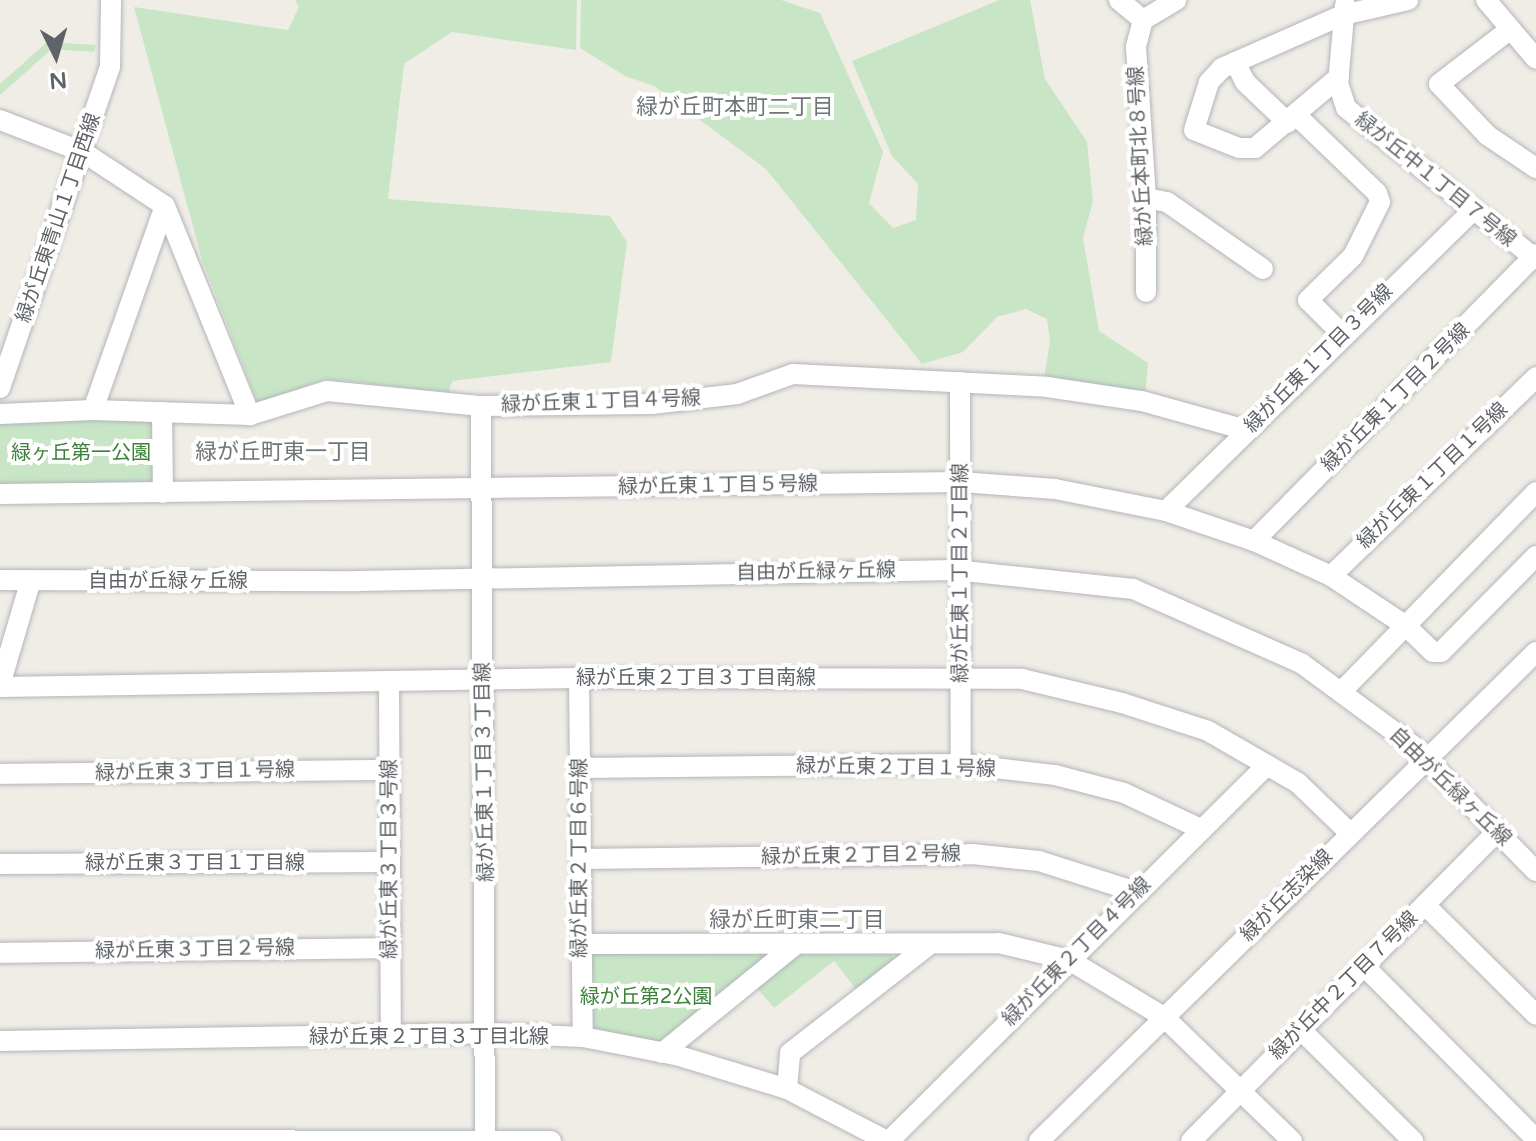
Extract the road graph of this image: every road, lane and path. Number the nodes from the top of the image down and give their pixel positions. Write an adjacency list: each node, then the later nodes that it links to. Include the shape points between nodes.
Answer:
1 (111, 0): 14 (street, 緑が丘東青山１丁目西線, via 110,67)
2 (1119, 0): 7 (street)
3 (1176, 0): 7 (street)
4 (1408, 0): 6 (street)
5 (1486, 0): 8 (street)
6 (1345, 7): 10 (street); 11 (street, 緑が丘中１丁目７号線)
7 (1143, 20): 16 (street, 緑が丘本町北８号線, via 1136,47)
8 (1508, 31): 9 (street); 15 (street, via 1439,84 1487,135)
9 (1536, 59)
10 (1235, 62): 12 (street, via 1245,82); 12 (street, via 1209,82 1194,130 1239,148 1255,148)
11 (1339, 77): 12 (street); 18 (street, 緑が丘中１丁目７号線, via 1346,108)
12 (1292, 119): 22 (street, via 1377,193 1380,202 1353,256 1308,300)
13 (0, 120): 14 (street)
14 (83, 152): 17 (street); 25 (street, 緑が丘東青山１丁目西線)
15 (1536, 168)
16 (1146, 198): 20 (street, via 1167,202); 21 (street, 緑が丘本町北８号線)
17 (165, 206): 27 (street); 30 (street)
18 (1473, 210): 19 (street, 緑が丘中１丁目７号線); 22 (street, 緑が丘東１丁目３号線)
19 (1536, 257): 38 (street, 緑が丘東１丁目２号線)
20 (1263, 269)
21 (1146, 292)
22 (1342, 334): 31 (street, 緑が丘東１丁目３号線)
23 (1536, 377): 41 (street, 緑が丘東１丁目１号線)
24 (960, 382): 26 (street, 緑が丘東１丁目４号線, via 793,374 737,394 652,404); 31 (street, 緑が丘東１丁目４号線, via 1142,401); 32 (street, 緑が丘東１丁目２丁目線)
25 (0, 388)
26 (481, 406): 30 (street, 緑が丘東１丁目４号線, via 327,391); 33 (street, 緑が丘東１丁目３丁目線)
27 (93, 410): 28 (street, 緑が丘東１丁目４号線); 29 (street, 緑が丘東１丁目４号線)
28 (162, 412): 30 (street, 緑が丘東１丁目４号線); 35 (street)
29 (0, 414)
30 (250, 415)
31 (1246, 430): 37 (street, 緑が丘東１丁目３号線)
32 (961, 482): 33 (street, 緑が丘東１丁目５号線); 37 (street, 緑が丘東１丁目５号線, via 1055,489); 40 (street, 緑が丘東１丁目２丁目線)
33 (482, 490): 35 (street, 緑が丘東１丁目５号線); 42 (street, 緑が丘東１丁目３丁目線)
34 (1536, 492): 45 (street)
35 (163, 493): 36 (street, 緑が丘東１丁目５号線)
36 (0, 494)
37 (1166, 511): 38 (street, 緑が丘東１丁目５号線)
38 (1254, 541): 41 (street, 緑が丘東１丁目５号線)
39 (1536, 556): 45 (street, 緑が丘東１丁目５号線, via 1441,652 1433,652)
40 (962, 571): 42 (street, 自由が丘緑ヶ丘線); 47 (street, 緑が丘東１丁目２丁目線); 52 (street, 自由が丘緑ヶ丘線, via 1133,589 1301,663)
41 (1331, 576): 45 (street, 緑が丘東１丁目５号線)
42 (483, 579): 44 (street, 自由が丘緑ヶ丘線); 49 (street, 緑が丘東１丁目３丁目線)
43 (0, 580): 44 (street, 自由が丘緑ヶ丘線)
44 (31, 580): 51 (street)
45 (1406, 626): 52 (street)
46 (1536, 652): 53 (street, 緑が丘志染線)
47 (961, 677): 48 (street, 緑が丘東２丁目３丁目南線); 54 (street, 緑が丘東１丁目２丁目線); 55 (street, 緑が丘東２丁目３丁目南線, via 1022,679 1122,703 1208,731)
48 (579, 678): 49 (street, 緑が丘東２丁目３丁目南線); 56 (street, 緑が丘東２丁目６号線)
49 (484, 680): 50 (street, 緑が丘東２丁目３丁目南線); 78 (street, 緑が丘東１丁目３丁目線)
50 (389, 682): 51 (street, 緑が丘東２丁目３丁目南線); 57 (street, 緑が丘東３丁目３号線)
51 (0, 686)
52 (1341, 692): 53 (street, 自由が丘緑ヶ丘線)
53 (1425, 758): 60 (street, 自由が丘緑ヶ丘線); 61 (street, 緑が丘志染線)
54 (961, 764): 56 (street, 緑が丘東２丁目１号線); 59 (street, 緑が丘東２丁目１号線, via 1055,775 1110,789)
55 (1267, 765): 59 (street, 緑が丘東２丁目４号線); 61 (street, 緑が丘東２丁目３丁目南線, via 1298,783)
56 (579, 768): 62 (street, 緑が丘東２丁目６号線)
57 (390, 770): 58 (street, 緑が丘東３丁目１号線); 63 (street, 緑が丘東３丁目３号線)
58 (0, 774)
59 (1201, 829): 66 (street, 緑が丘東２丁目４号線)
60 (1497, 832): 65 (street, 自由が丘緑ヶ丘線); 67 (street, 緑が丘中２丁目７号線)
61 (1350, 833): 76 (street, 緑が丘志染線)
62 (580, 859): 66 (street, 緑が丘東２丁目２号線, via 972,854 1039,861); 68 (street, 緑が丘東２丁目６号線)
63 (390, 862): 64 (street, 緑が丘東３丁目１丁目線); 71 (street, 緑が丘東３丁目３号線)
64 (0, 864)
65 (1536, 871)
66 (1137, 892): 73 (street, 緑が丘東２丁目４号線)
67 (1425, 905): 74 (street, 緑が丘中２丁目７号線); 75 (street)
68 (580, 944): 69 (street); 80 (street, 緑が丘東２丁目６号線)
69 (796, 944): 70 (street); 82 (street)
70 (930, 944): 73 (street, via 999,943); 83 (street, via 790,1053)
71 (391, 948): 72 (street, 緑が丘東３丁目２号線); 79 (street, 緑が丘東３丁目３号線)
72 (0, 953)
73 (1069, 960): 76 (street); 90 (street, 緑が丘東２丁目４号線)
74 (1364, 966): 77 (street, 緑が丘中２丁目７号線); 86 (street)
75 (1536, 1015)
76 (1164, 1017): 84 (street); 91 (street, 緑が丘志染線)
77 (1301, 1030): 84 (street, 緑が丘中２丁目７号線); 94 (street)
78 (487, 1033): 79 (street, 緑が丘東２丁目３丁目北線); 80 (street, 緑が丘東２丁目３丁目北線); 85 (street, 緑が丘東１丁目３丁目線)
79 (391, 1036): 81 (street, 緑が丘東２丁目３丁目北線)
80 (583, 1037): 82 (street, 緑が丘東２丁目３丁目北線)
81 (0, 1041)
82 (662, 1053): 83 (street, 緑が丘東２丁目３丁目北線)
83 (787, 1089): 90 (street, 緑が丘東２丁目３丁目北線)
84 (1241, 1090): 92 (street, 緑が丘中２丁目７号線); 93 (street)
85 (485, 1138): 88 (street); 89 (street)
86 (1536, 1139)
87 (0, 1140): 88 (street)
88 (320, 1140)
89 (551, 1141)
90 (888, 1141)
91 (1039, 1141)
92 (1191, 1141)
93 (1292, 1141)
94 (1413, 1141)

